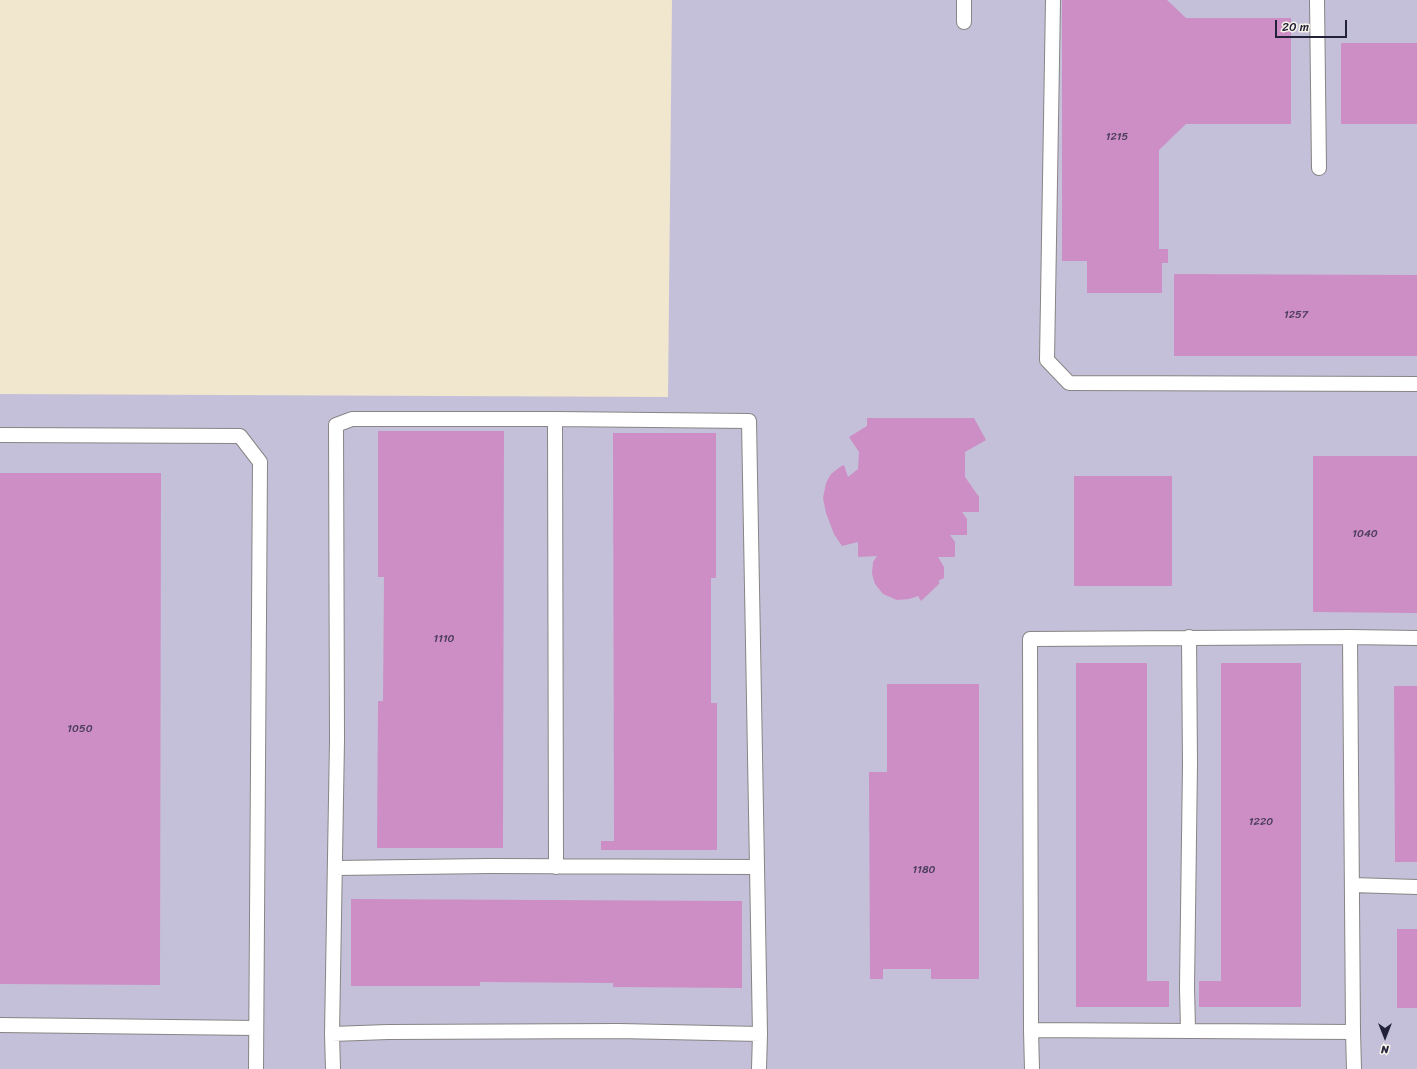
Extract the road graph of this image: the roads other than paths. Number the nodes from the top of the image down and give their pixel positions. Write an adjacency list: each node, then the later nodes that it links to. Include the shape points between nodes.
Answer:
1 (964, 0): 4 (lane)
2 (1052, 0): 6 (lane, via 1047,360 1069,383)
3 (1317, 0): 5 (lane)
4 (964, 22)
5 (1319, 168)
6 (1417, 384)
7 (555, 419): 12 (lane); 13 (lane, via 749,421); 14 (lane, via 352,419 336,425)
8 (0, 435): 18 (lane, via 240,436 260,462)
9 (1350, 637): 10 (lane); 11 (lane); 15 (lane)
10 (1189, 638): 19 (lane, via 1030,639); 20 (lane)
11 (1417, 638)
12 (556, 867): 13 (lane); 14 (lane)
13 (757, 867): 23 (lane)
14 (335, 868): 22 (lane)
15 (1352, 885): 16 (lane); 21 (lane)
16 (1417, 887)
17 (0, 1025): 18 (lane)
18 (256, 1028): 24 (lane)
19 (1031, 1030): 20 (lane); 27 (lane)
20 (1188, 1030): 21 (lane)
21 (1353, 1032): 28 (lane)
22 (332, 1034): 23 (lane, via 619,1031); 25 (lane)
23 (760, 1034): 26 (lane)
24 (256, 1069)
25 (333, 1069)
26 (759, 1069)
27 (1032, 1069)
28 (1354, 1069)

